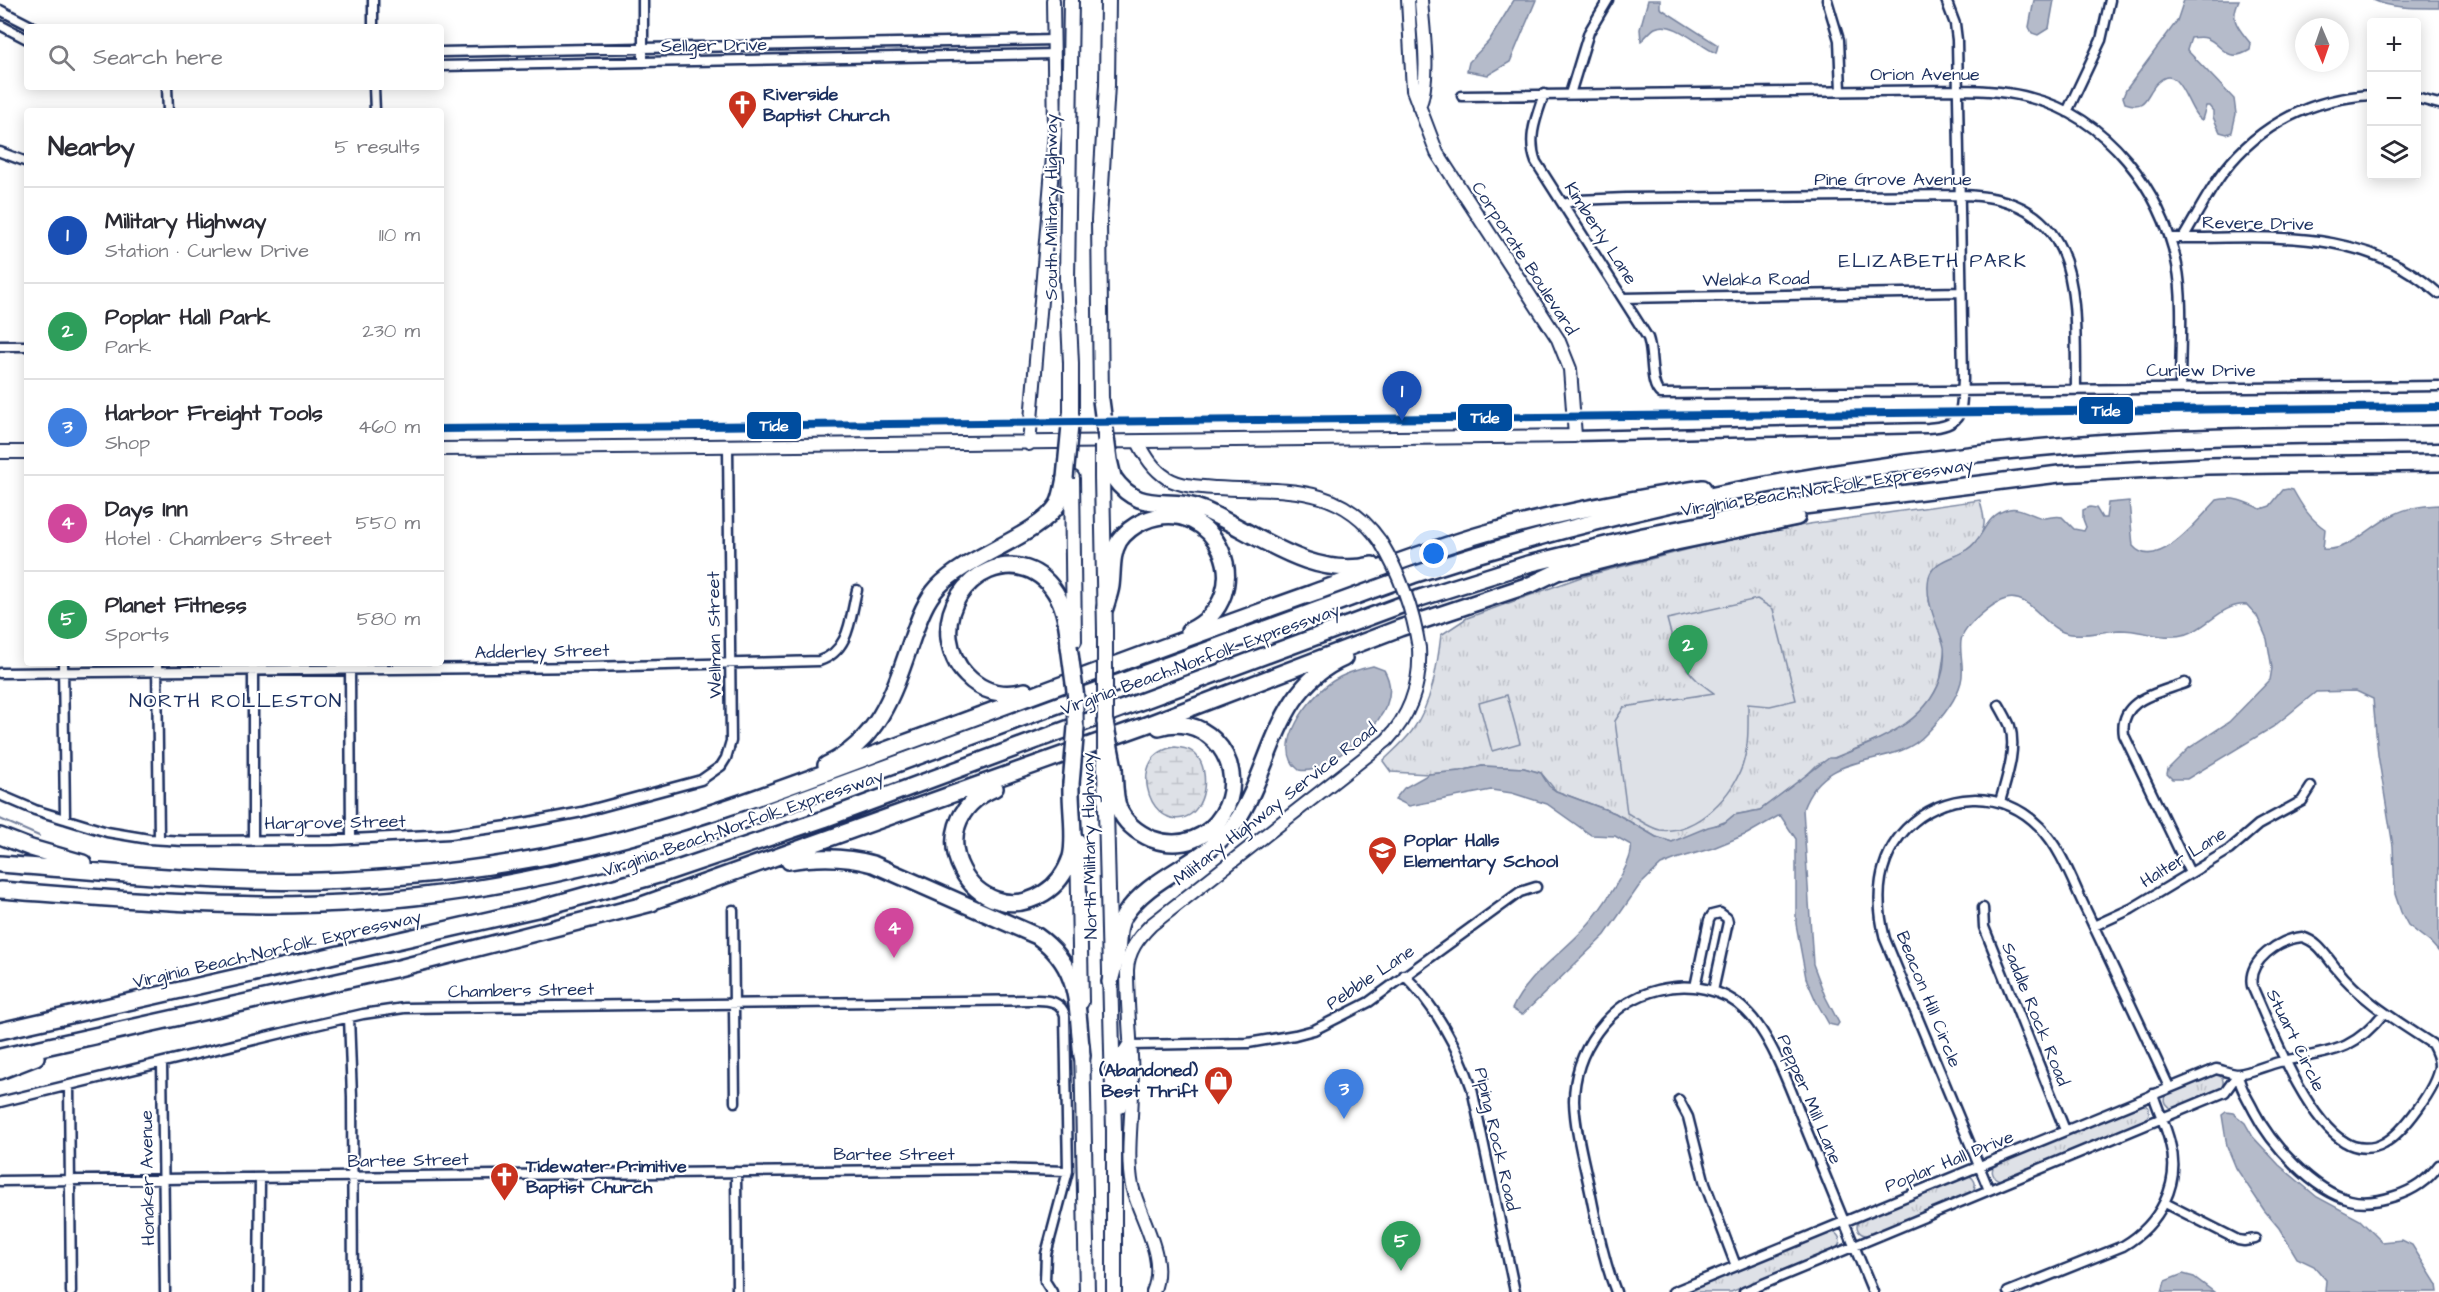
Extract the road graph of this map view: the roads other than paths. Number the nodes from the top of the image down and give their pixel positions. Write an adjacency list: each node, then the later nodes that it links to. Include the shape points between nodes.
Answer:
1 (373, 0): 14 (street)
2 (643, 0): 22 (street)
3 (1053, 0): 17 (street)
4 (1071, 0): 62 (main road, South Military Highway, via 1067,280)
5 (1108, 0): 61 (main road, via 1099,220)
6 (1408, 0): 41 (street, Corporate Boulevard, via 1413,90)
7 (1421, 0): 41 (street, via 1425,73)
8 (1608, 0): 36 (street, via 1589,32)
9 (1827, 0): 34 (street, via 1839,40)
10 (1946, 0): 33 (street, via 1955,24)
11 (2110, 0): 44 (street, via 2101,40)
12 (0, 10): 13 (street)
13 (27, 24)
14 (373, 24)
15 (0, 25): 16 (street)
16 (24, 37)
17 (1054, 40): 18 (street, Sellger Drive); 24 (street)
18 (987, 42): 19 (street, Sellger Drive); 25 (street)
19 (889, 44): 20 (street, Sellger Drive); 27 (street)
20 (843, 45): 21 (street, Sellger Drive); 26 (street)
21 (710, 47): 22 (street, Sellger Drive); 29 (street)
22 (643, 48): 23 (street, Sellger Drive); 28 (street)
23 (444, 52)
24 (1054, 54): 25 (street, Sellger Drive); 66 (street, via 1055,133)
25 (988, 56): 27 (street, Sellger Drive)
26 (843, 58): 27 (street, Sellger Drive); 29 (street, Sellger Drive)
27 (890, 58)
28 (644, 62): 29 (street, Sellger Drive); 30 (street, Sellger Drive)
29 (710, 62)
30 (444, 66)
31 (168, 90): 42 (street)
32 (374, 90): 43 (street)
33 (1959, 90): 34 (street, Orion Avenue); 44 (street, Orion Avenue, via 1988,90 2032,98); 47 (street)
34 (1841, 91): 36 (street, Orion Avenue)
35 (1544, 94): 36 (street, Orion Avenue); 37 (street, Orion Avenue); 48 (street, Kimberly Lane, via 1532,133 1532,152)
36 (1570, 94)
37 (1462, 96)
38 (2367, 96): 50 (street, via 2316,104 2276,124 2226,169)
39 (2421, 99): 40 (street)
40 (2439, 104)
41 (1419, 106): 64 (street, Corporate Boulevard, via 1437,153 1566,356 1572,379)
42 (168, 108)
43 (375, 108)
44 (2067, 112): 49 (street, Orion Avenue, via 2100,134 2130,163 2150,192)
45 (0, 152): 46 (street)
46 (24, 161)
47 (1960, 195): 48 (street, Pine Grove Avenue, via 1626,198); 51 (street); 57 (street, Pine Grove Avenue, via 1986,196 2015,205 2035,217 2060,246 2075,299)
48 (1563, 204): 53 (street, Kimberly Lane)
49 (2170, 238): 50 (street, Revere Drive); 58 (street, Orion Avenue, via 2178,276)
50 (2183, 238): 52 (street, Revere Drive, via 2297,237 2350,246 2400,266)
51 (1961, 292): 53 (street, Welaka Road); 60 (street)
52 (2439, 294)
53 (1623, 298): 59 (street, Kimberly Lane, via 1652,348)
54 (0, 346): 55 (street)
55 (24, 346)
56 (2439, 386): 58 (street, Curlew Drive)
57 (2076, 388): 58 (street, Curlew Drive); 60 (street, Curlew Drive)
58 (2180, 388)
59 (1655, 389): 60 (street, Curlew Drive, via 1668,395)
60 (1962, 390): 64 (street, via 1958,419 1940,427)
61 (1101, 395): 72 (highway, bridge)
62 (1071, 415): 73 (highway, bridge)
63 (2439, 434): 74 (highway, Virginia Beach-Norfolk Expressway, via 2110,442 1945,458)
64 (1575, 436): 65 (street)
65 (1143, 442): 66 (street); 126 (street, Military Highway Service Road, bridge, via 1150,464 1173,481 1204,488 1319,495 1355,514 1380,541 1405,592 1416,629 1420,673 1410,706 1387,740 1151,925 1133,945 1127,970)
66 (1029, 444): 67 (street)
67 (728, 447): 68 (street); 82 (street, Wellman Street)
68 (444, 449)
69 (0, 452): 70 (street)
70 (24, 452)
71 (2439, 463): 75 (highway, Virginia Beach-Norfolk Expressway, via 2143,469)
72 (1108, 477): 76 (highway, via 1137,498 1203,509 1321,565 1353,568); 78 (main road)
73 (1069, 478): 80 (main road); 101 (highway, via 1058,504 1046,518 962,567 937,588 921,613 884,712 864,737 829,763)
74 (1808, 479): 76 (highway, via 1722,485 1630,500); 112 (highway, Virginia Beach-Norfolk Expressway, via 1617,516 1485,552 1277,624 719,829 543,877 414,898 319,904 160,903)
75 (1942, 488): 79 (highway, via 1733,529 1557,572); 124 (highway, Virginia Beach-Norfolk Expressway, via 1734,517 1528,564 1420,598 835,815 665,873 526,912)
76 (1439, 548): 81 (highway)
77 (857, 590): 82 (street, Adderley Street, via 845,639 828,658)
78 (1105, 608): 81 (highway, via 1118,542 1140,522 1161,516 1180,517 1200,525 1216,540 1228,571 1225,592 1216,609 1200,626); 92 (main road, bridge)
79 (1400, 628): 94 (highway); 118 (highway, via 1335,662 1300,693 1281,721 1244,809 1227,833 1144,894 1125,915)
80 (1072, 644): 88 (highway, via 1059,599 1045,580 1025,569 1004,567 979,575 962,590 952,608 948,630 952,652 963,673 987,690 1012,694); 90 (highway, bridge)
81 (1143, 655): 88 (highway)
82 (731, 663): 86 (street, Adderley Street); 99 (street, Wellman Street, via 731,741 726,758 708,777)
83 (253, 666): 84 (street, Adderley Street); 86 (street, Adderley Street); 107 (street)
84 (157, 667): 85 (street, Adderley Street); 105 (street)
85 (63, 668): 87 (street, Adderley Street); 103 (street)
86 (350, 669): 106 (street)
87 (0, 673)
88 (1094, 673): 101 (highway)
89 (2185, 683): 109 (street, via 2137,702 2126,712 2123,727)
90 (1076, 698): 93 (main road, North Military Highway, bridge)
91 (1999, 705): 102 (street, via 2010,725 2012,743)
92 (1105, 722): 96 (highway, bridge)
93 (1076, 727): 97 (highway, bridge)
94 (1092, 744): 95 (highway); 96 (highway, via 1166,725 1196,728 1214,740 1226,758 1232,781 1230,800 1221,818 1200,836 1181,843 1160,841 1137,831 1124,817 1115,797)
95 (1054, 758): 97 (highway, via 985,792 964,809 954,841 958,865 968,881 994,899 1014,902 1032,899 1050,889 1065,872 1071,855); 113 (highway)
96 (1110, 769): 118 (main road, North Military Highway)
97 (1074, 783): 127 (main road, North Military Highway)
98 (2311, 787): 109 (street, Halter Lane, via 2302,801 2258,825 2229,850)
99 (672, 789): 106 (street, Hargrove Street, via 508,826 450,834)
100 (0, 795): 103 (street, Hargrove Street)
101 (758, 797): 110 (highway, via 601,844 456,870 387,878 286,882)
102 (2000, 802): 116 (street, Beacon Hill Circle, via 2026,814 2048,835); 144 (street, Beacon Hill Circle, via 1957,800 1930,808 1902,833 1887,856 1879,897 1885,939)
103 (65, 819): 105 (street, Hargrove Street, via 128,836)
104 (0, 836): 110 (highway, via 64,858)
105 (159, 839): 107 (street, Hargrove Street)
106 (351, 839): 107 (street, Hargrove Street)
107 (253, 840)
108 (0, 864): 110 (highway)
109 (2190, 873): 116 (street, Halter Lane, via 2131,909)
110 (148, 876)
111 (1536, 887): 117 (street, Pebble Lane, via 1520,892)
112 (0, 890)
113 (642, 905): 125 (highway, via 395,969); 127 (highway, via 700,893 803,858 835,857 873,864 1047,943 1073,981)
114 (1983, 908): 141 (street, Saddle Rock Road, via 1984,927)
115 (733, 910): 121 (street)
116 (2094, 926): 135 (street, Beacon Hill Circle)
117 (1404, 975): 126 (street, Pebble Lane, via 1352,1012 1295,1035 1248,1043); 167 (street, Piping Rock Road, via 1446,1031 1466,1070)
118 (1110, 982): 142 (main road, North Military Highway)
119 (1695, 987): 120 (street, Pepper Mill Lane); 120 (street, via 1709,920 1720,913 1728,922); 168 (street, Pepper Mill Lane, via 1654,990 1619,1009 1597,1031 1577,1073 1574,1102 1581,1146)
120 (1713, 991): 154 (street, Pepper Mill Lane, via 1747,1011 1765,1036)
121 (733, 1005): 123 (street, Chambers Street, via 404,1008); 139 (street); 145 (street, Chambers Street, via 1054,1002 1065,1015)
122 (2385, 1013): 129 (street, Poplar Hall Drive, via 2368,1031 2342,1048); 129 (street, Stuart Circle, via 2355,990 2318,944 2302,937 2289,939 2259,959 2250,979); 131 (street, Stuart Circle, via 2432,1044)
123 (349, 1017): 130 (street, Chambers Street); 147 (street)
124 (0, 1031)
125 (100, 1035): 128 (highway); 132 (highway)
126 (1130, 1045): 142 (main road, via 1125,1053); 166 (street, Military Highway Service Road, via 1130,1173 1154,1253 1157,1277)
127 (1082, 1056): 164 (main road, North Military Highway)
128 (0, 1057)
129 (2286, 1060): 131 (street, Stuart Circle, via 2313,1109 2338,1137 2360,1147 2384,1143 2398,1131 2429,1090); 133 (street, Poplar Hall Drive)
130 (162, 1063): 134 (street, Chambers Street); 149 (street, Honaker Avenue)
131 (2439, 1065)
132 (0, 1071)
133 (2238, 1074): 135 (street, Poplar Hall Drive, via 2216,1069); 140 (street, Poplar Hall Drive, via 2225,1092); 143 (street, via 2241,1088 2267,1133 2298,1167 2339,1197 2361,1202 2392,1197 2417,1187)
134 (69, 1085): 138 (street, Chambers Street); 150 (street)
135 (2169, 1087): 136 (street, Poplar Hall Drive)
136 (2152, 1094): 140 (street); 141 (street, Poplar Hall Drive)
137 (1679, 1100): 157 (street, via 1688,1117 1705,1185)
138 (0, 1102)
139 (735, 1102)
140 (2162, 1119): 152 (street, Poplar Hall Drive); 153 (street, via 2173,1159)
141 (2065, 1130): 144 (street, Poplar Hall Drive)
142 (1114, 1131): 165 (main road, North Military Highway)
143 (2439, 1165)
144 (1979, 1166): 152 (street, Beacon Hill Circle); 154 (street, Poplar Hall Drive)
145 (1068, 1171): 146 (street, Bartee Street); 163 (street, via 1046,1254 1045,1281)
146 (736, 1172): 147 (street, Bartee Street); 162 (street)
147 (353, 1177): 148 (street, Bartee Street); 161 (street)
148 (260, 1178): 149 (street, Bartee Street); 160 (street)
149 (163, 1179): 150 (street, Bartee Street); 159 (street, Honaker Avenue)
150 (70, 1180): 151 (street, Bartee Street); 158 (street)
151 (0, 1181)
152 (1989, 1190): 156 (street, Poplar Hall Drive)
153 (2165, 1203): 155 (street, via 2238,1240); 172 (street, via 2149,1225 2128,1243)
154 (1844, 1221): 156 (street, Pepper Mill Lane); 157 (street, Poplar Hall Drive)
155 (2255, 1239)
156 (1854, 1246): 170 (street, Poplar Hall Drive); 171 (street, Pepper Mill Lane)
157 (1736, 1266): 169 (street, Poplar Hall Drive)
158 (70, 1292)
159 (165, 1292)
160 (259, 1292)
161 (353, 1292)
162 (737, 1292)
163 (1052, 1292)
164 (1087, 1292)
165 (1114, 1292)
166 (1153, 1292)
167 (1515, 1292)
168 (1616, 1292)
169 (1673, 1292)
170 (1744, 1292)
171 (1873, 1292)
172 (2008, 1292)

